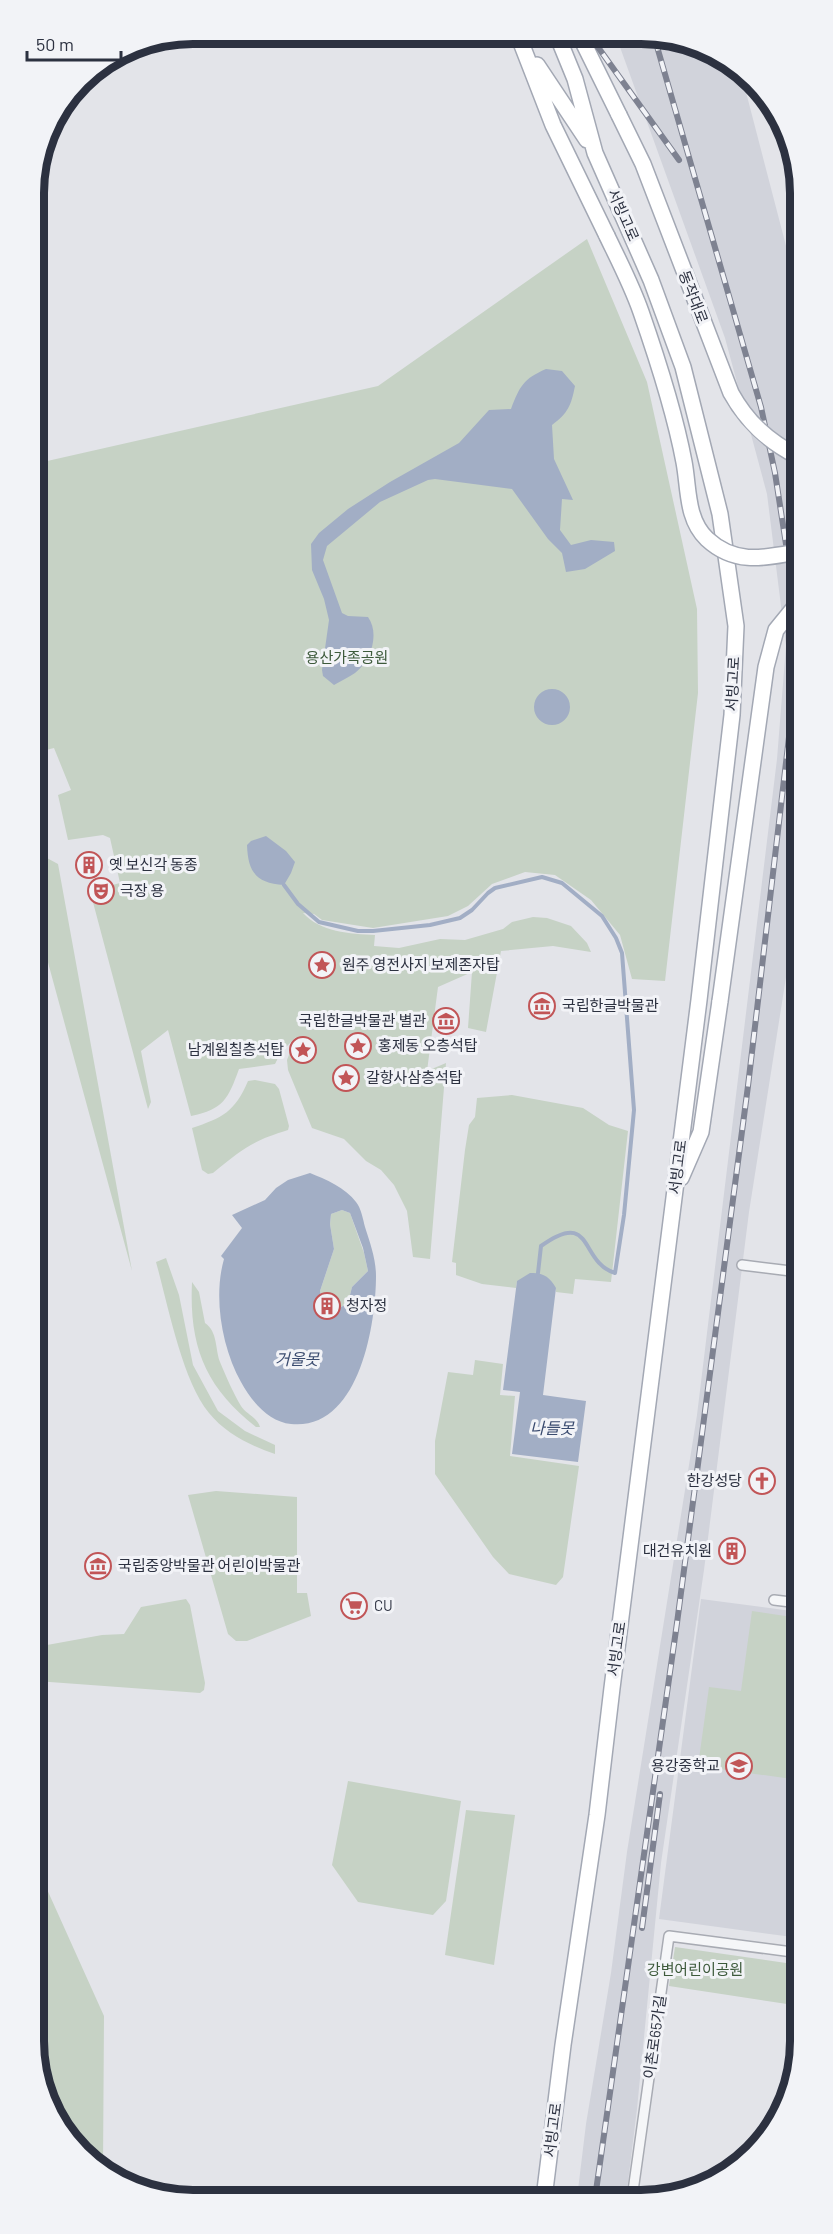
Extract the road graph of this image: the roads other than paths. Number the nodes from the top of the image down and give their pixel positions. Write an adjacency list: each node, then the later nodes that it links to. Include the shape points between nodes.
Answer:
1 (521, 44): 7 (main road, bridge, via 553,125 641,311 674,418 692,512 702,533 717,548 740,558)
2 (523, 44): 5 (main road, 서빙고로)
3 (561, 44): 5 (main road, 서빙고로, via 575,79)
4 (584, 44): 6 (main road, 동작대로, bridge, via 643,164 731,393 753,425)
5 (595, 153): 9 (main road, 서빙고로, via 651,280 683,367 720,514 736,626 732,715)
6 (790, 452)
7 (790, 553)
8 (790, 613): 9 (main road, bridge, via 776,630 766,667 701,1132)
9 (674, 1195): 15 (main road, 서빙고로, via 597,1815)
10 (742, 1265): 11 (street)
11 (789, 1271)
12 (774, 1600): 13 (street)
13 (789, 1602)
14 (789, 1952): 16 (street, 이촌로65가길, via 669,1936)
15 (545, 2190)
16 (633, 2190)

